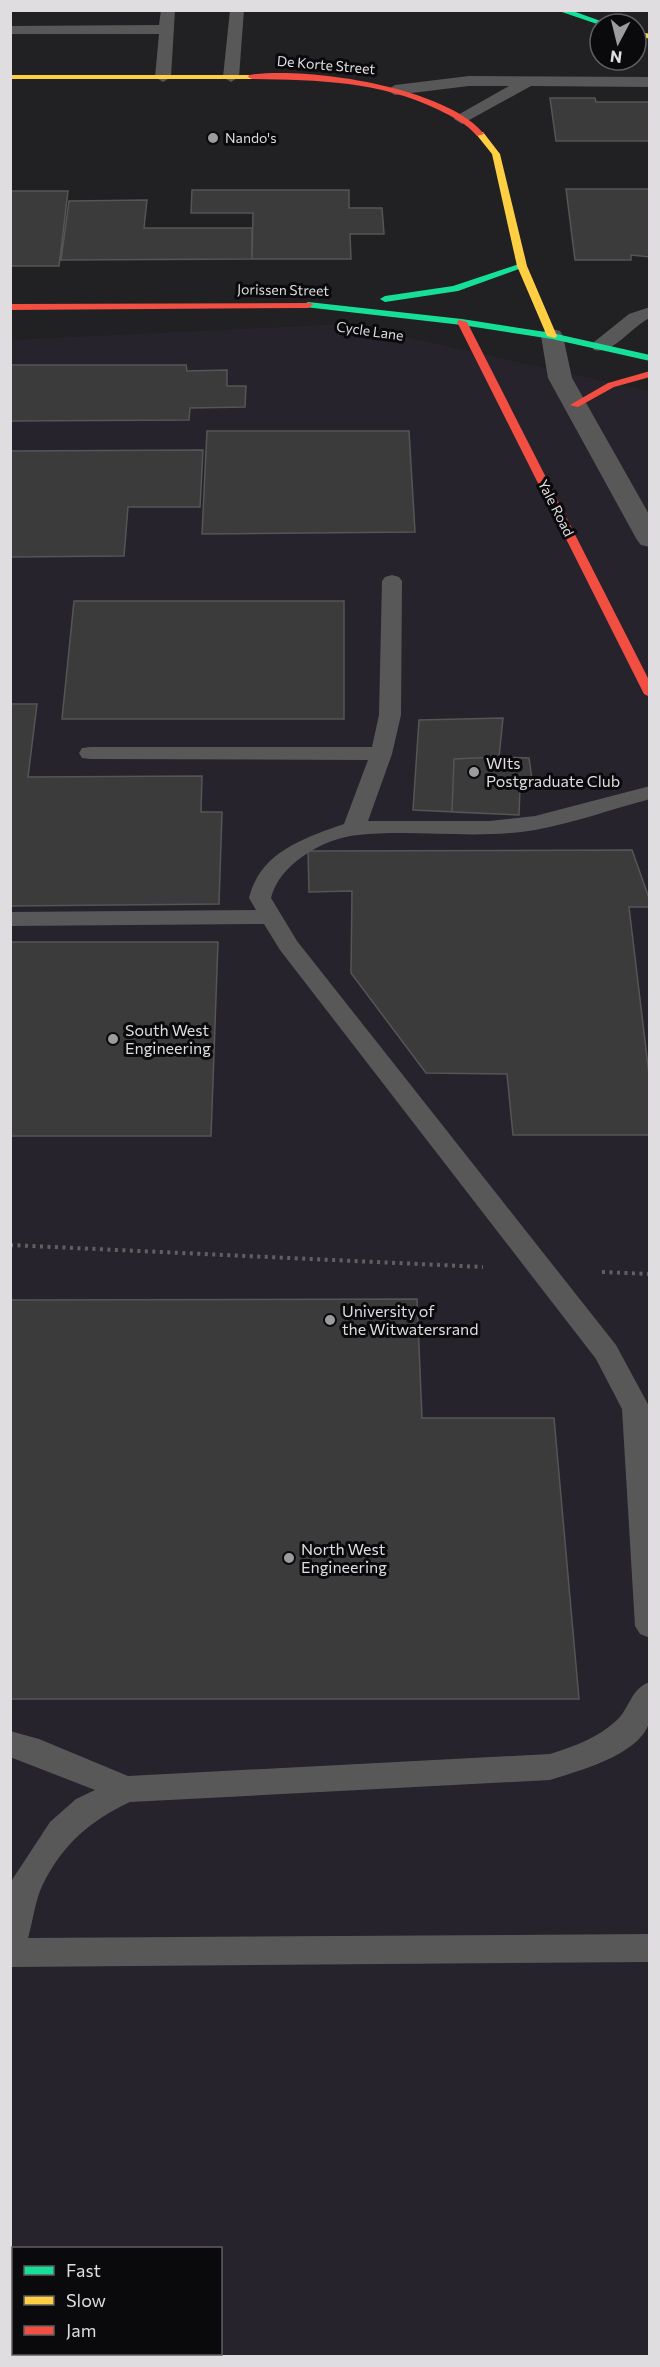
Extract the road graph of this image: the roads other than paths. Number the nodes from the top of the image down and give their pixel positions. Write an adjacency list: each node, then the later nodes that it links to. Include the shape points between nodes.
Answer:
1 (70, 10): 8 (lane)
2 (168, 10): 6 (lane)
3 (237, 10): 11 (lane)
4 (560, 10): 5 (main road)
5 (588, 19)
6 (166, 29): 8 (lane); 10 (lane)
7 (10, 30): 8 (lane)
8 (68, 30)
9 (10, 77): 10 (main road, De Korte Street)
10 (163, 77): 11 (main road, De Korte Street)
11 (231, 77): 14 (main road, De Korte Street, via 294,77)
12 (527, 82): 13 (lane); 14 (lane, via 469,81); 15 (lane)
13 (650, 82)
14 (395, 90): 15 (main road, De Korte Street, via 427,99)
15 (462, 119): 16 (main road, De Korte Street, via 474,126 496,154)
16 (522, 266): 17 (main road, via 482,284 448,293); 21 (main road, De Korte Street)
17 (303, 304): 18 (main road, Jorissen Street); 20 (main road, Jorissen Street)
18 (10, 307)
19 (650, 312): 22 (lane, via 635,318)
20 (462, 322): 21 (main road, Jorissen Street); 28 (main road, Yale Road)
21 (552, 336): 22 (main road, Jorissen Street); 25 (street, via 560,378)
22 (600, 346): 23 (main road, Jorissen Street)
23 (650, 358)
24 (650, 374): 25 (main road, via 614,382)
25 (575, 405): 26 (street)
26 (650, 540)
27 (392, 581): 30 (lane, via 392,698)
28 (650, 694)
29 (90, 753): 30 (lane)
30 (381, 754): 32 (lane)
31 (650, 792): 32 (lane, via 536,823 489,828)
32 (354, 828): 33 (lane, via 311,843 291,853 276,867 264,881 260,898)
33 (270, 917): 34 (lane); 35 (lane, via 606,1352 625,1384 636,1408)
34 (10, 919)
35 (650, 1626)
36 (650, 1694): 38 (lane, via 629,1728 598,1750 550,1767)
37 (10, 1744): 38 (lane)
38 (127, 1789): 39 (lane, via 87,1808 61,1832 28,1880)
39 (10, 1944)
40 (650, 1948): 41 (lane)
41 (10, 1953)

